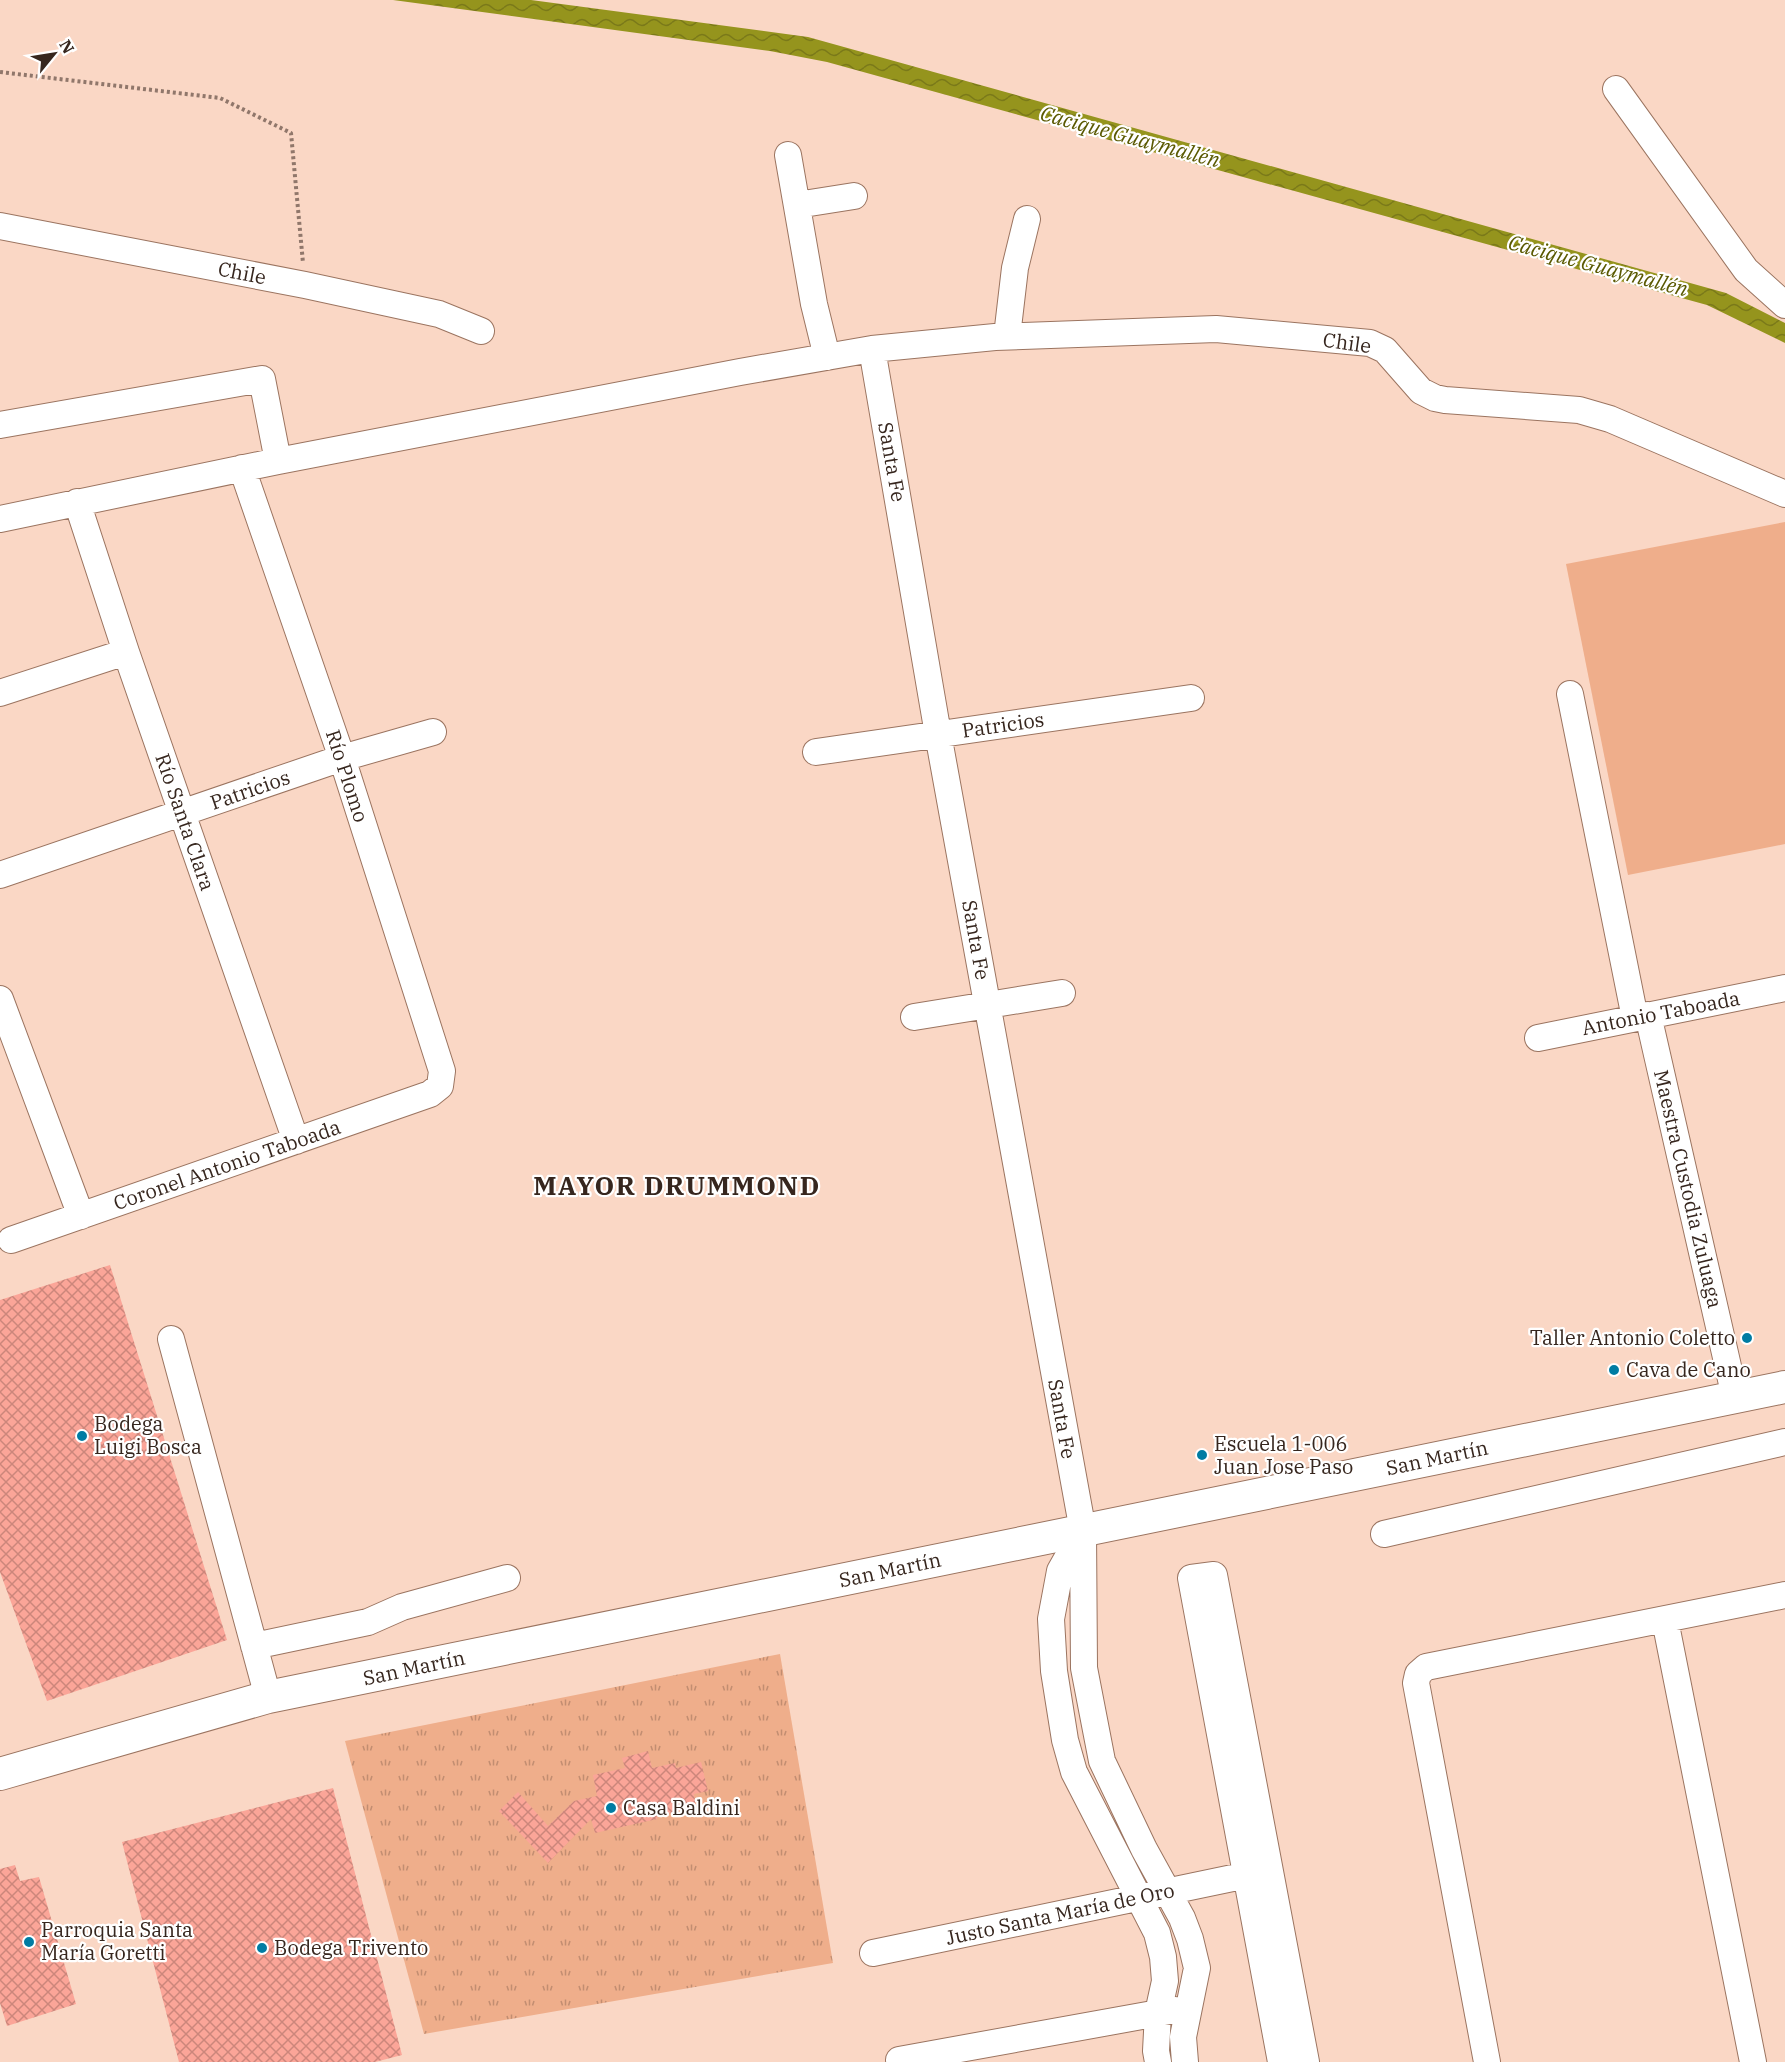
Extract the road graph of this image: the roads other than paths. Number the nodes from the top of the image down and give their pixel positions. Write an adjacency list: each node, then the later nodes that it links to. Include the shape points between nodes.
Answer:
1 (1617, 89): 7 (street, via 1746,270)
2 (788, 155): 4 (street)
3 (854, 196): 4 (street)
4 (797, 205): 11 (street)
5 (1027, 219): 9 (street, via 1015,268)
6 (0, 226): 8 (street, Chile, via 439,314)
7 (1785, 305)
8 (481, 331)
9 (1007, 336): 10 (street, Chile); 15 (street, Chile, via 1215,329 1370,343 1385,350 1421,390 1435,398 1579,410 1610,419)
10 (872, 349): 11 (street, Chile); 23 (street, Santa Fe)
11 (827, 357): 13 (street, Chile)
12 (0, 425): 13 (street, via 262,379)
13 (278, 461): 14 (street, Chile)
14 (242, 468): 16 (street, Chile); 25 (street, Río Plomo)
15 (1785, 494)
16 (77, 502): 17 (street, Chile); 18 (street, Río Santa Clara)
17 (0, 519)
18 (126, 652): 19 (street); 26 (street, Río Santa Clara)
19 (0, 693)
20 (1570, 694): 33 (street, Maestra Custodia Zuluaga)
21 (1191, 698): 23 (street, Patricios)
22 (433, 732): 25 (street, Patricios)
23 (938, 734): 24 (street, Patricios); 31 (street, Santa Fe)
24 (816, 752)
25 (342, 758): 26 (street, Patricios); 35 (street, Río Plomo, via 442,1071)
26 (182, 813): 27 (street, Patricios); 36 (street, Río Santa Clara)
27 (0, 875)
28 (1785, 988): 33 (street, Antonio Taboada)
29 (1062, 993): 31 (street)
30 (0, 999): 37 (street)
31 (987, 1005): 32 (street); 43 (street, Santa Fe)
32 (914, 1017)
33 (1642, 1017): 34 (street, Antonio Taboada); 41 (street, Maestra Custodia Zuluaga)
34 (1538, 1038)
35 (440, 1086): 36 (street, Coronel Antonio Taboada, via 430,1094)
36 (296, 1141): 37 (street, Coronel Antonio Taboada)
37 (81, 1216): 38 (street, Coronel Antonio Taboada)
38 (11, 1240)
39 (171, 1339): 50 (street)
40 (1785, 1387): 41 (main road, San Martín)
41 (1735, 1397): 43 (main road, San Martín)
42 (1785, 1442): 44 (street)
43 (1083, 1531): 47 (street, Santa Fe); 48 (street, via 1060,1571); 51 (main road, San Martín)
44 (1384, 1534)
45 (507, 1578): 50 (street, via 402,1607 368,1622)
46 (1785, 1595): 49 (street)
47 (1083, 1616): 48 (street); 52 (street, Santa Fe, via 1084,1668)
48 (1051, 1619): 53 (street, via 1060,1716)
49 (1665, 1620): 66 (street, via 1426,1667 1418,1674 1416,1683); 67 (street)
50 (254, 1646): 51 (street)
51 (268, 1697): 54 (main road, San Martín)
52 (1102, 1761): 53 (street); 56 (street, Santa Fe)
53 (1074, 1772): 57 (street)
54 (0, 1774)
55 (1247, 1875): 56 (street, Justo Santa María de Oro); 64 (street); 65 (street, via 1191,1578 1214,1575)
56 (1167, 1891): 57 (street, Justo Santa María de Oro); 59 (street, Santa Fe, via 1190,1939 1197,1968)
57 (1138, 1898): 58 (street, Justo Santa María de Oro); 60 (street, via 1157,1933 1163,1957 1165,1981)
58 (873, 1953)
59 (1190, 2008): 60 (street); 63 (street, Santa Fe, via 1183,2037)
60 (1158, 2013): 61 (street); 62 (street)
61 (899, 2060)
62 (1158, 2062)
63 (1185, 2062)
64 (1281, 2062)
65 (1306, 2062)
66 (1487, 2062)
67 (1753, 2062)

